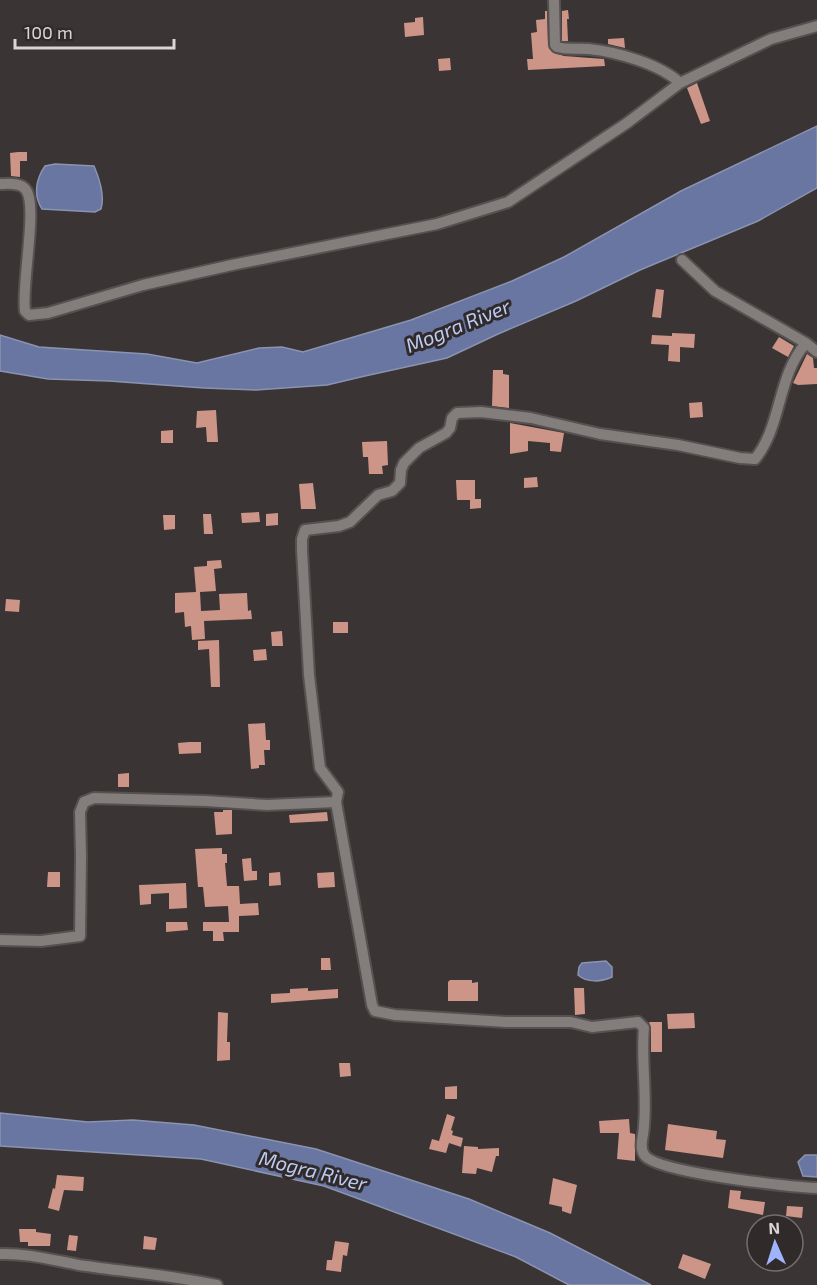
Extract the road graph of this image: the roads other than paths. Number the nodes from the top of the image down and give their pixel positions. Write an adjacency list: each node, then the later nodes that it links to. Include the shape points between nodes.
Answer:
1 (554, 0): 3 (street, via 557,47 627,57 672,75)
2 (817, 26): 3 (street, via 771,39)
3 (680, 83): 4 (street, via 508,202 437,224 143,285 48,313 29,315 25,311 28,193 20,185)
4 (0, 184)
5 (682, 260): 6 (street, via 715,291)
6 (806, 343): 7 (street); 8 (street, via 788,373 762,451 755,459 600,434 531,418 457,413 446,433 419,448 404,463 400,483 392,491 378,495 350,522 306,530 302,550 313,722 320,768 338,792)
7 (817, 352)
8 (336, 802): 9 (street, via 267,805 94,798 84,802 80,812 80,936 41,941); 10 (street, via 375,1011 506,1022 571,1022 592,1027 638,1022 644,1028 644,1155 653,1163 680,1170)
9 (0, 940)
10 (817, 1188)
11 (0, 1254): 12 (street, via 37,1256)
12 (217, 1285)

